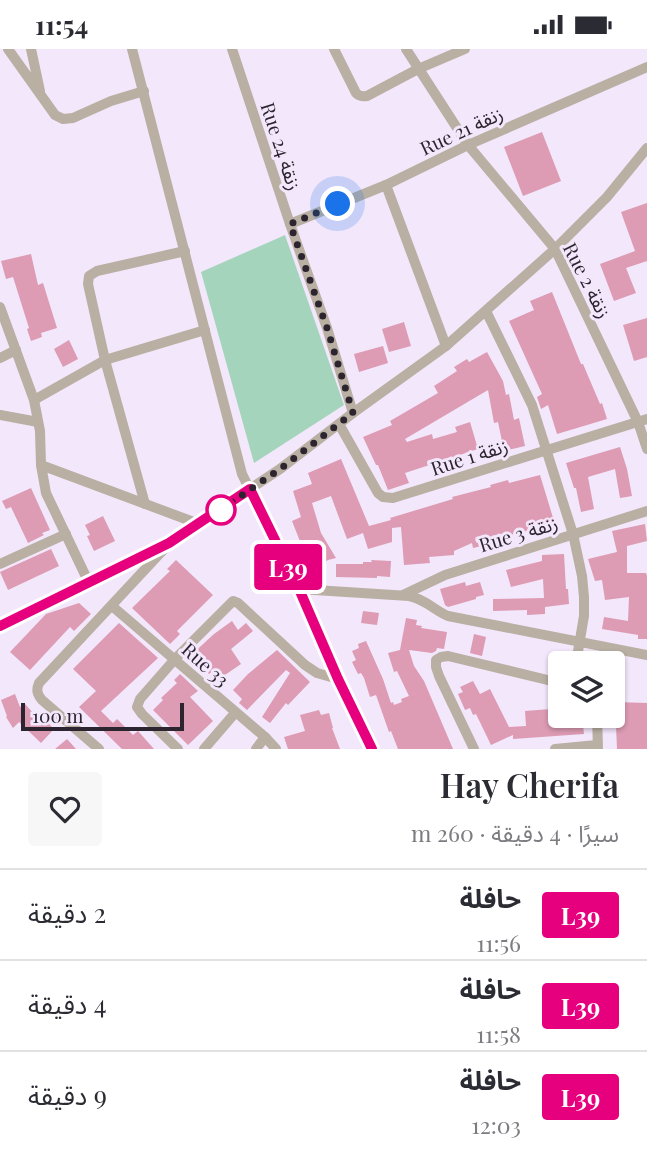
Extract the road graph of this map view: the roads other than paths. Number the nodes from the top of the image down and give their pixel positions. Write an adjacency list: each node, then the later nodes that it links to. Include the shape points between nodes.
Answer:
1 (8, 49): 11 (street)
2 (31, 49): 11 (street)
3 (132, 49): 10 (street)
4 (232, 49): 15 (street, Rue 24 زنقة)
5 (334, 49): 9 (street, via 359,96)
6 (406, 49): 9 (street, Rue 2 زنقة)
7 (465, 49): 9 (street)
8 (647, 67): 12 (street, Rue 21 زنقة)
9 (418, 69): 12 (street, Rue 2 زنقة)
10 (144, 91): 11 (street, via 68,119 55,115); 17 (street)
11 (41, 96)
12 (468, 145): 14 (street, Rue 21 زنقة); 16 (street, Rue 2 زنقة)
13 (645, 156): 16 (street)
14 (386, 185): 15 (street, Rue 21 زنقة); 21 (street)
15 (290, 224): 26 (street, Rue 24 زنقة)
16 (555, 249): 19 (street); 28 (street, Rue 2 زنقة)
17 (185, 251): 20 (street); 24 (street, via 89,276)
18 (0, 307): 22 (street)
19 (486, 311): 21 (street); 32 (street, via 532,405)
20 (205, 330): 24 (street); 34 (street, via 242,474)
21 (446, 346): 26 (street)
22 (16, 350): 23 (street); 25 (street)
23 (0, 358)
24 (105, 360): 25 (street); 35 (street)
25 (34, 400): 29 (street)
26 (353, 413): 30 (street)
27 (0, 416): 29 (street)
28 (643, 420): 31 (street, Rue 2 زنقة); 32 (street, Rue 1 زنقة)
29 (38, 422): 33 (street)
30 (340, 424): 32 (street, Rue 1 زنقة, via 383,497 393,498); 34 (street)
31 (647, 449)
32 (547, 450): 39 (street)
33 (41, 465): 35 (street); 38 (street, via 46,493)
34 (250, 489): 37 (street); 43 (street)
35 (145, 504): 37 (street)
36 (647, 511): 39 (street, Rue 3 زنقة)
37 (199, 524): 40 (street)
38 (65, 534): 41 (street); 42 (street)
39 (573, 534): 44 (street, Rue 3 زنقة, via 445,575); 47 (street, via 584,597)
40 (169, 543): 42 (street); 45 (street)
41 (0, 564)
42 (89, 583): 46 (street)
43 (299, 589): 44 (street); 51 (street)
44 (403, 595): 47 (street, via 422,599 448,616)
45 (112, 606): 50 (street, Rue 33); 57 (street, via 39,683 37,691 42,701)
46 (0, 626)
47 (579, 642): 48 (street); 49 (street)
48 (578, 651)
49 (647, 655)
50 (175, 659): 51 (street, via 233,601 305,665); 53 (street, Rue 33); 58 (street, via 137,707)
51 (338, 679): 62 (street)
52 (548, 680): 63 (street, via 448,656 436,660 439,676)
53 (235, 713): 55 (street, Rue 33); 59 (street)
54 (597, 728): 56 (street)
55 (265, 737): 60 (street); 61 (street, Rue 33)
56 (598, 747): 64 (street)
57 (99, 749)
58 (178, 749)
59 (204, 749)
60 (256, 749)
61 (276, 749)
62 (372, 749)
63 (474, 749)
64 (555, 749)

